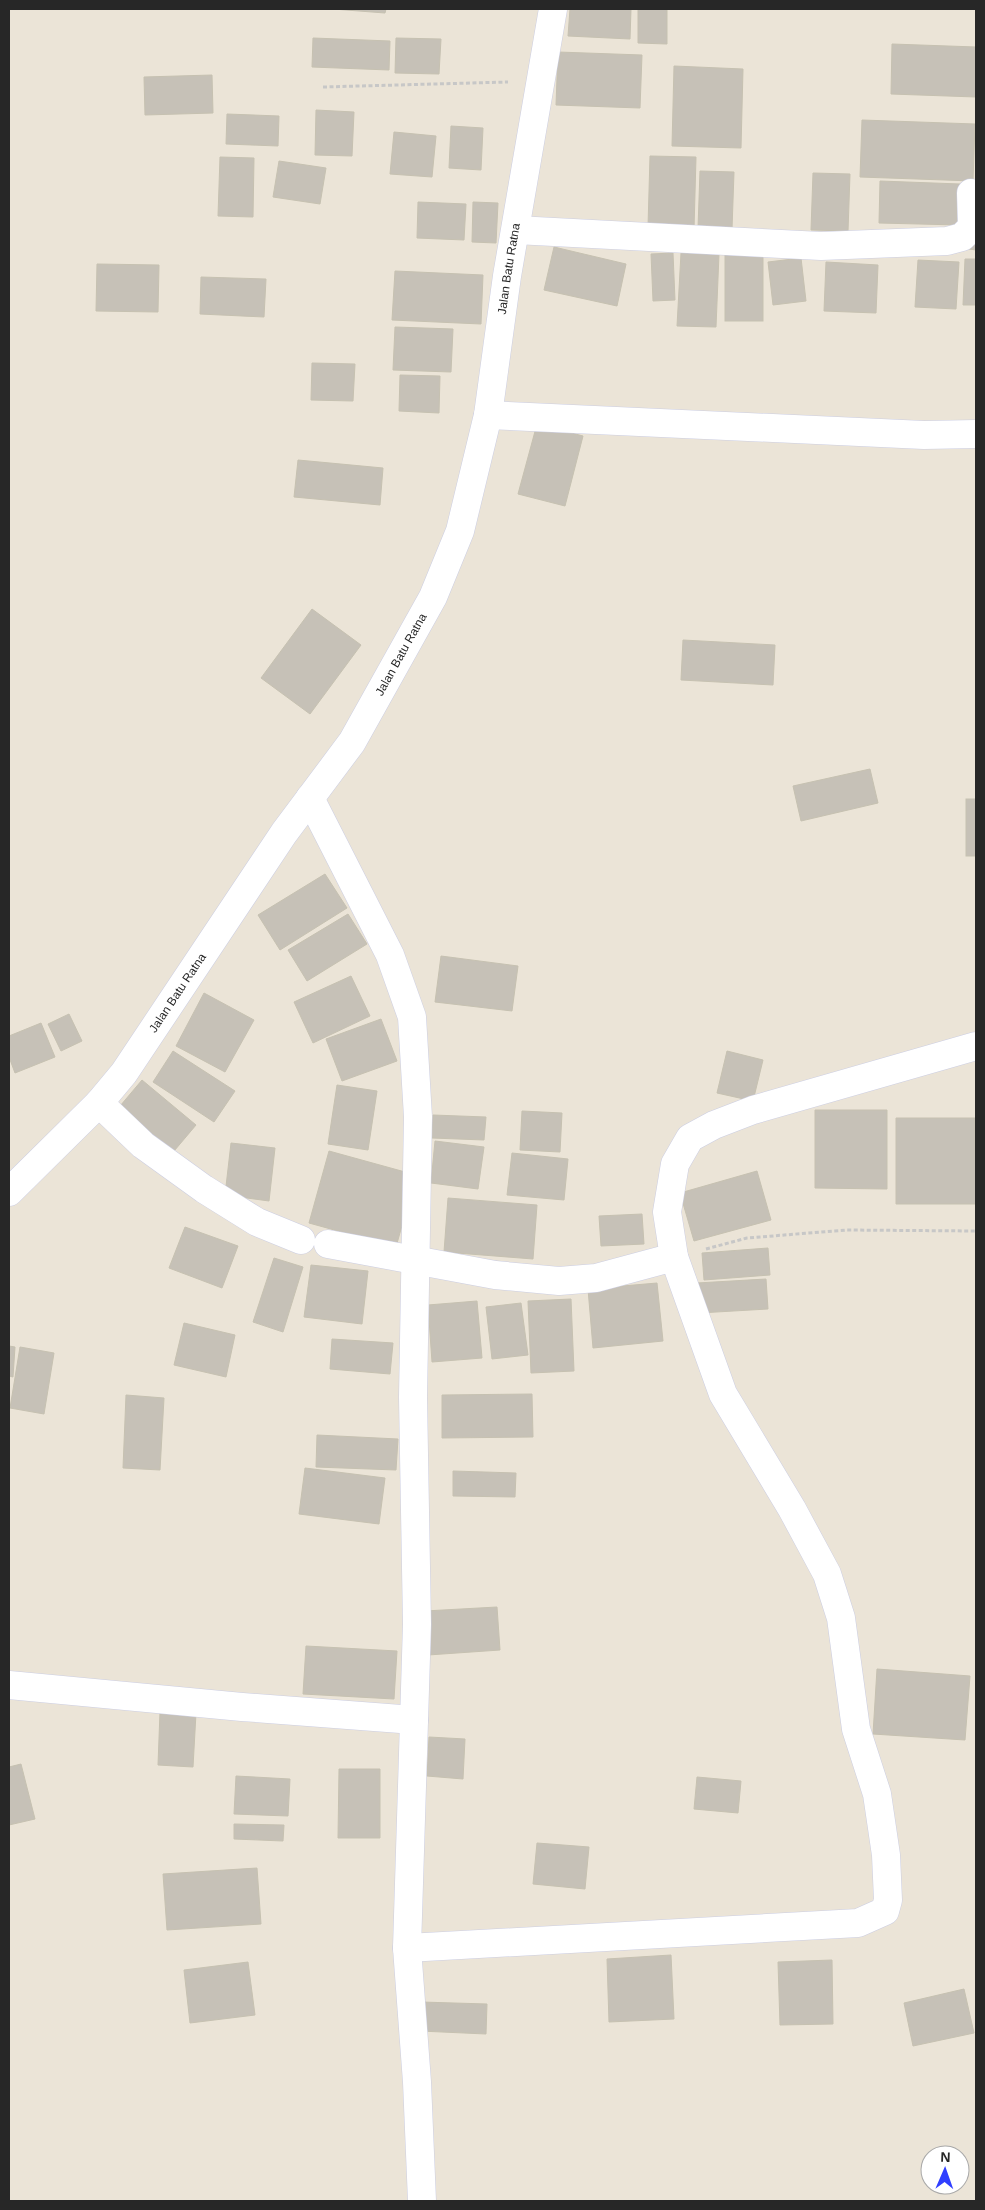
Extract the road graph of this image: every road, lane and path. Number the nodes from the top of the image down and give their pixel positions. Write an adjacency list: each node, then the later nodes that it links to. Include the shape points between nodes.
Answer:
1 (552, 9): 2 (street, Jalan Batu Ratna)
2 (539, 81): 3 (path); 5 (street, Jalan Batu Ratna)
3 (323, 87)
4 (971, 193): 5 (street, via 972,227 962,237 947,241 821,246)
5 (516, 230): 6 (street, Jalan Batu Ratna)
6 (488, 414): 7 (street, via 914,435); 8 (street, Jalan Batu Ratna, via 460,531 432,597 352,742)
7 (976, 434)
8 (310, 798): 10 (street, Jalan Batu Ratna, via 219,928 144,1045); 16 (street, via 390,955 412,1017 418,1117)
9 (976, 1046): 15 (street, via 753,1110 690,1138 675,1164 667,1212)
10 (99, 1103): 11 (street, Jalan Batu Ratna); 13 (street, via 144,1144 204,1189 257,1222)
11 (9, 1192)
12 (976, 1231): 15 (path, via 847,1230 747,1238)
13 (301, 1240)
14 (328, 1244): 16 (street)
15 (674, 1258): 16 (street, via 596,1278 559,1281 495,1275); 19 (street, via 723,1394 827,1574 840,1618 856,1729 877,1794 886,1855 888,1900 885,1911 858,1924)
16 (415, 1259): 18 (street, via 413,1397 417,1624)
17 (9, 1684): 18 (street)
18 (414, 1720): 19 (street)
19 (407, 1948): 20 (street)
20 (422, 2201)

